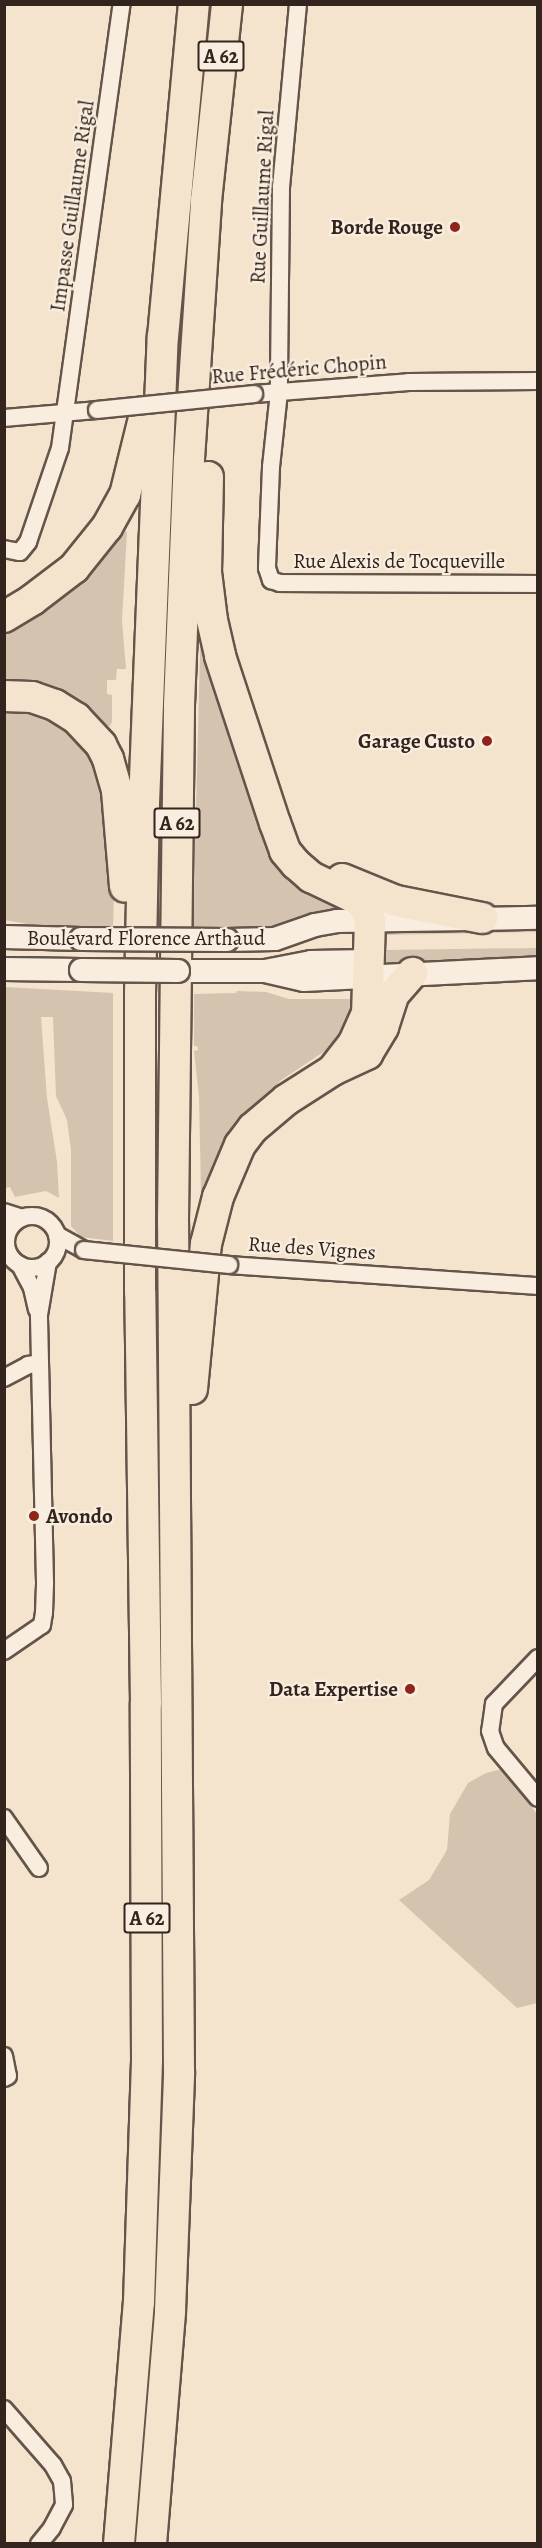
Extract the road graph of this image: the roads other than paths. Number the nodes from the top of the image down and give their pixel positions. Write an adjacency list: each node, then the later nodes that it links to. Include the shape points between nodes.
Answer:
1 (122, 4): 9 (street, Impasse Guillaume Rigal)
2 (194, 4): 6 (highway, A 62)
3 (227, 4): 5 (highway, A 62)
4 (298, 4): 8 (street, Rue Guillaume Rigal, via 281,187)
5 (215, 108): 15 (highway, via 207,580 220,656); 37 (highway, A 62, via 197,336 179,705 173,1209)
6 (163, 337): 13 (highway, via 131,475 108,527 74,568); 33 (highway, A 62, via 144,814)
7 (537, 381): 8 (street, Rue Frédéric Chopin, via 409,382)
8 (279, 392): 9 (street, Rue Frédéric Chopin, bridge); 12 (street, Rue Alexis de Tocqueville, via 271,467 267,568 271,580)
9 (65, 414): 10 (street, Rue Frédéric Chopin); 11 (street, via 60,448 28,542 20,552)
10 (4, 418)
11 (4, 549)
12 (537, 584)
13 (4, 617)
14 (4, 696): 33 (highway, via 44,700 76,718 101,745 117,791 125,878 126,1260)
15 (281, 837): 16 (highway, via 305,859 335,877 396,900); 18 (highway, via 285,851 296,864 311,877 357,899)
16 (482, 918): 17 (main road, Boulevard Florence Arthaud); 18 (main road, Boulevard Florence Arthaud)
17 (537, 918)
18 (370, 920): 19 (main road, Boulevard Florence Arthaud, bridge, via 315,925 268,940); 22 (highway)
19 (4, 937)
20 (537, 968): 23 (main road, Boulevard Florence Arthaud)
21 (4, 969): 22 (main road, Boulevard Florence Arthaud, bridge, via 266,971 304,980)
22 (370, 970): 23 (main road, Boulevard Florence Arthaud); 24 (highway, via 369,1003 362,1028)
23 (412, 974): 24 (highway, via 394,994 383,1027 367,1054)
24 (333, 1070): 37 (highway, via 286,1100 253,1128 230,1165 218,1197 206,1244)
25 (4, 1212): 26 (street)
26 (22, 1218): 27 (street, via 44,1218); 29 (street, via 7,1234)
27 (57, 1235): 28 (street, Rue des Vignes); 30 (street)
28 (84, 1250): 30 (street, Rue des Vignes); 32 (street, Rue des Vignes, bridge, via 229,1265)
29 (6, 1251): 31 (street)
30 (51, 1259): 31 (street, via 35,1268); 34 (street)
31 (20, 1265): 34 (street, via 32,1288)
32 (537, 1286)
33 (140, 1292): 47 (highway, A 62, via 147,2059 139,2302)
34 (39, 1315): 35 (street)
35 (40, 1363): 36 (street); 38 (street, via 44,1613 42,1625)
36 (4, 1378)
37 (177, 1539): 48 (highway, A 62, via 176,2200 171,2311)
38 (4, 1651)
39 (537, 1658): 40 (street, via 494,1704 490,1731 496,1748)
40 (537, 1798)
41 (4, 1818): 42 (street)
42 (39, 1868)
43 (4, 2056): 44 (street, via 8,2076)
44 (4, 2078)
45 (6, 2413): 46 (street, via 53,2465 62,2481 64,2505)
46 (39, 2544)
47 (119, 2544)
48 (151, 2544)

